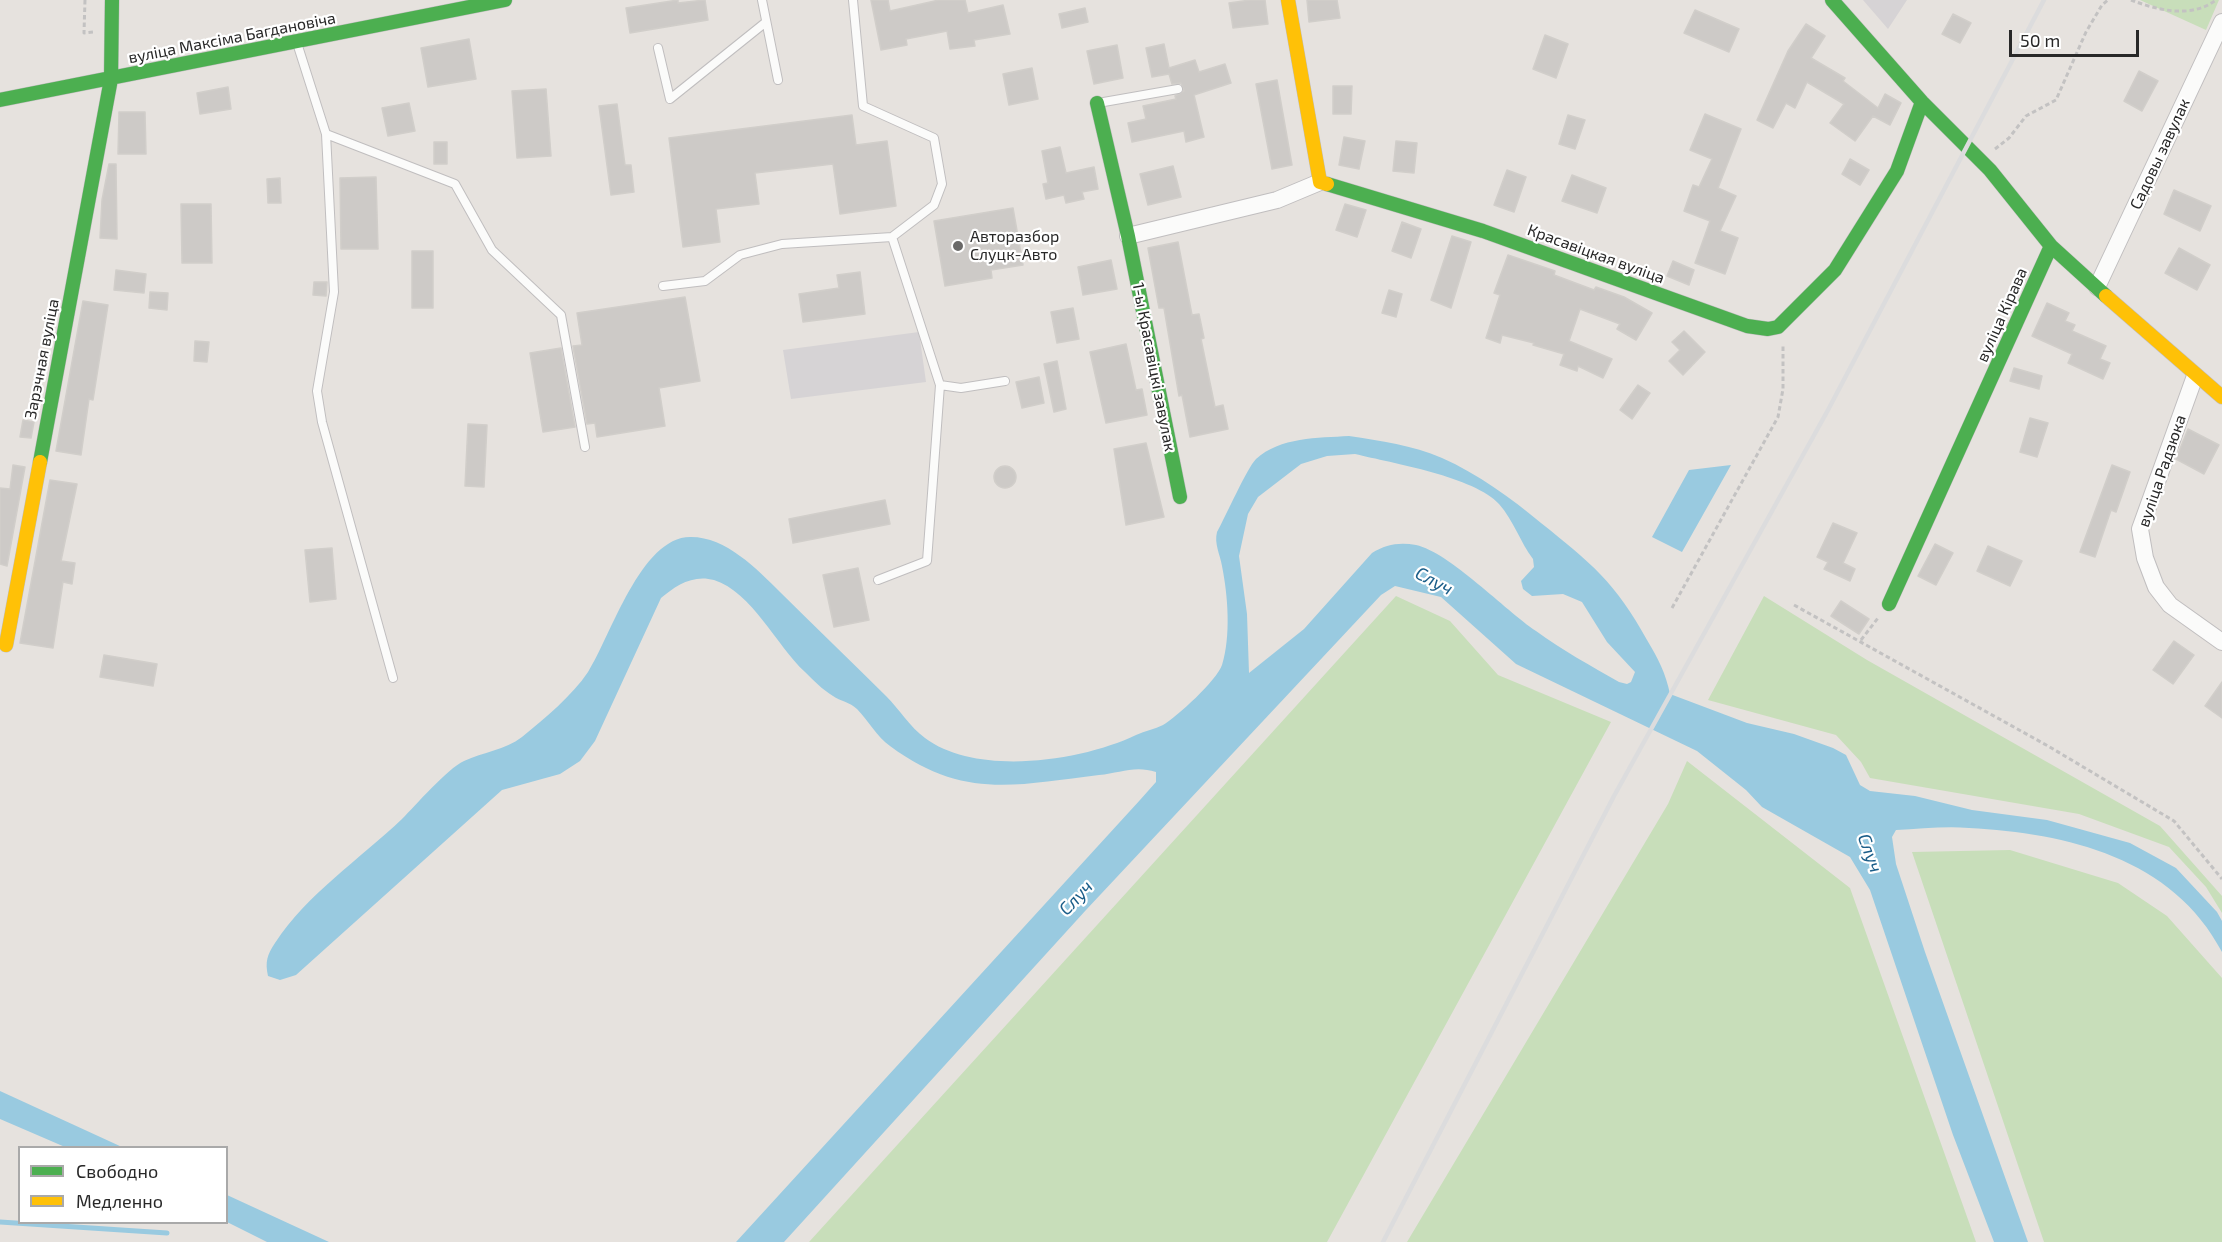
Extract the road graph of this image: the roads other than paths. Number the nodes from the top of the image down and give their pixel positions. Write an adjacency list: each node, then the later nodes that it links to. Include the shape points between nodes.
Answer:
1 (112, 0): 11 (street, Зарэчная вуліца)
2 (505, 0): 9 (street, вуліца Максіма Багдановіча)
3 (762, 0): 7 (lane)
4 (853, 0): 20 (lane, via 863,106 934,138 942,184 934,204)
5 (1288, 0): 18 (street)
6 (1832, 0): 15 (street)
7 (766, 22): 10 (lane, via 670,99); 12 (lane)
8 (2222, 22): 23 (street, Садовы завулак)
9 (297, 42): 11 (street, вуліца Максіма Багдановіча); 17 (lane)
10 (658, 48)
11 (111, 79): 14 (street, вуліца Максіма Багдановіча); 33 (street, Зарэчная вуліца)
12 (778, 80)
13 (1178, 89): 16 (lane)
14 (0, 100)
15 (1922, 102): 18 (street, Красавіцкая вуліца, via 1897,171 1835,270 1778,327 1768,329 1747,326 1483,231); 21 (street, via 1973,152)
16 (1097, 103): 19 (street, 1-ы Красавіцкі завулак)
17 (326, 134): 28 (lane, via 454,184 492,250 561,315); 34 (lane, via 334,292 316,391)
18 (1320, 182): 19 (street, via 1277,200)
19 (1128, 236): 29 (street, 1-ы Красавіцкі завулак)
20 (892, 237): 22 (lane, via 782,244 740,255 705,281); 26 (lane)
21 (2051, 246): 23 (street); 31 (street, вуліца Кірава)
22 (663, 286)
23 (2097, 287): 24 (street)
24 (2195, 376): 27 (street); 32 (street, вуліца Радзюка, via 2140,529 2156,587 2170,605)
25 (1005, 381): 26 (lane, via 961,388)
26 (940, 385): 30 (lane, via 927,561)
27 (2222, 397)
28 (585, 447)
29 (1180, 497)
30 (878, 580)
31 (1889, 604)
32 (2222, 642)
33 (6, 645)
34 (393, 678)

